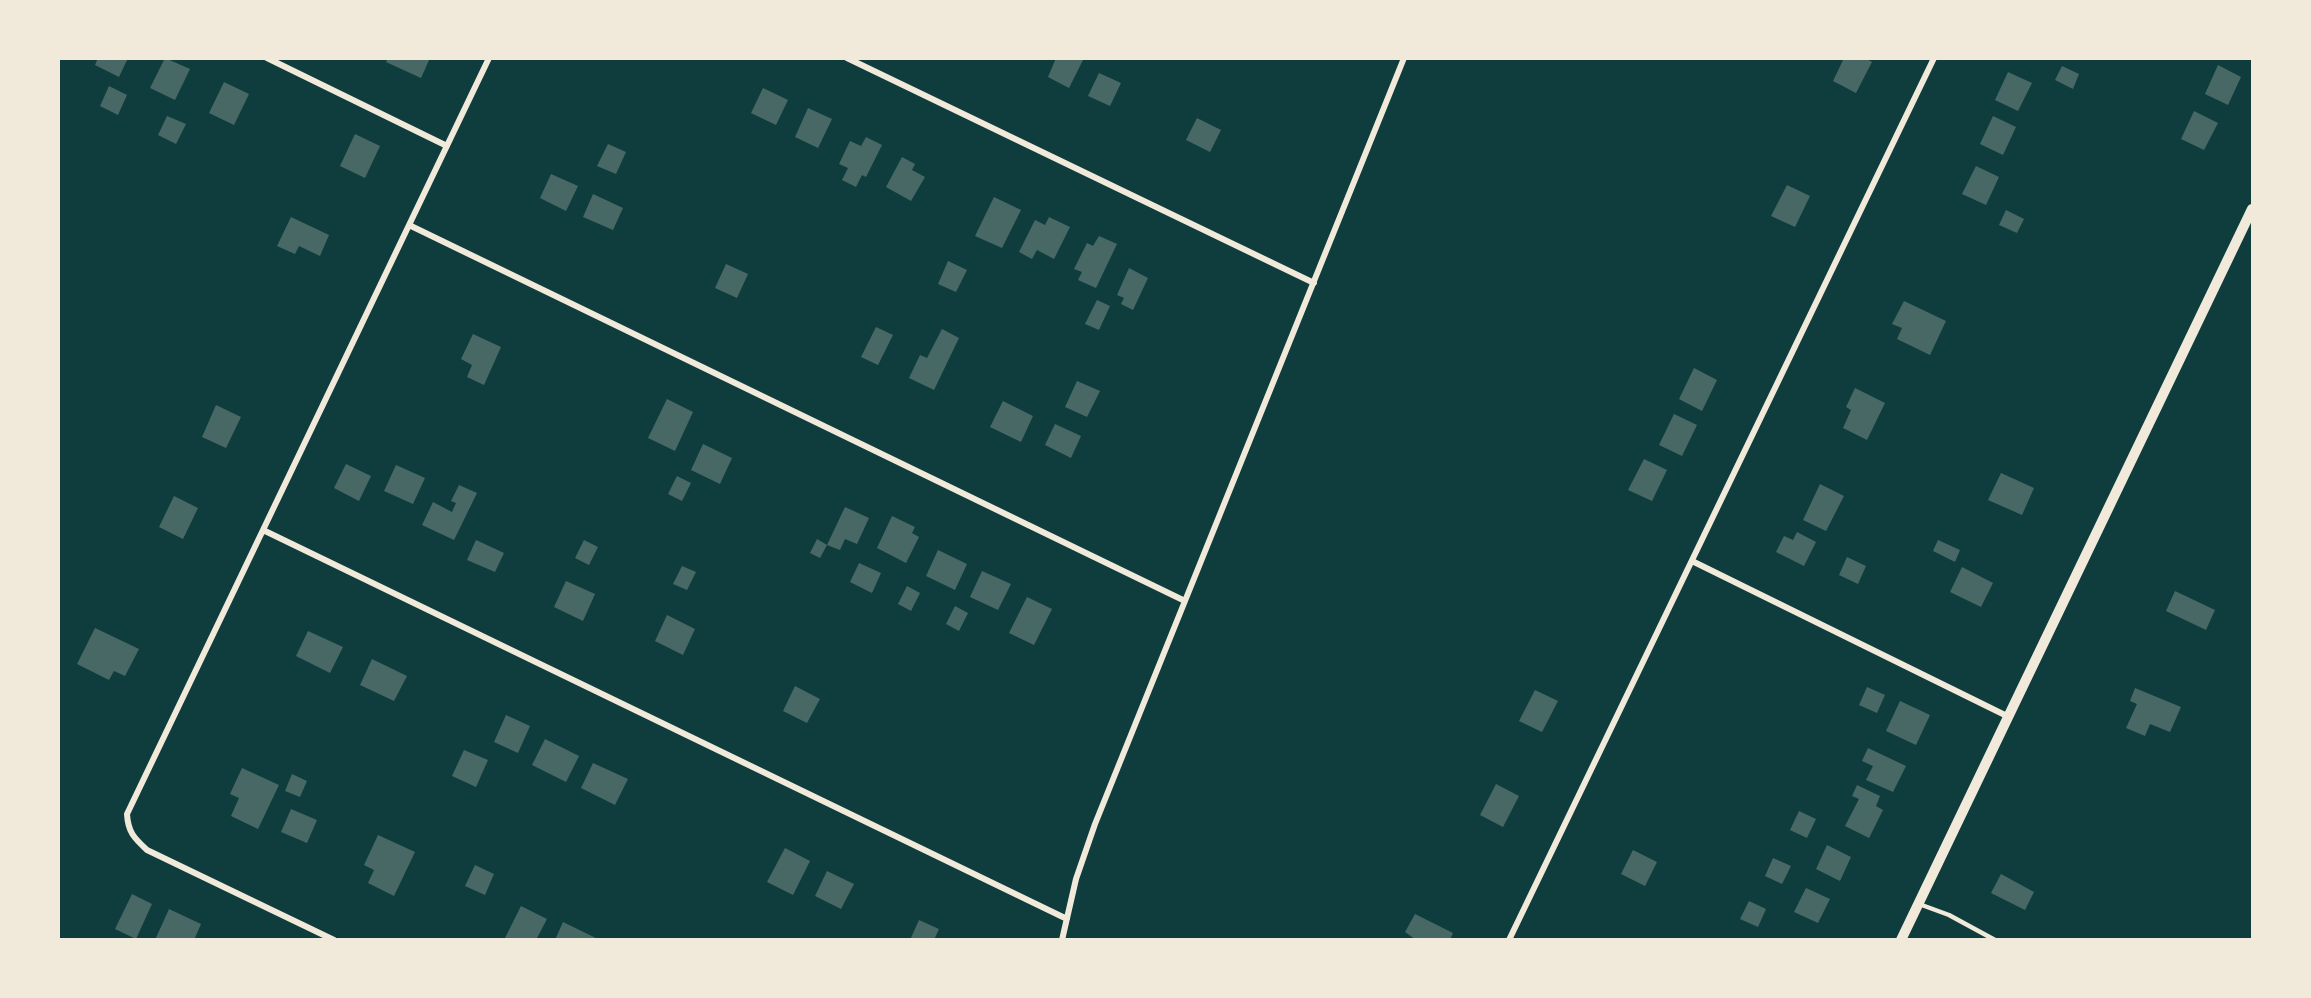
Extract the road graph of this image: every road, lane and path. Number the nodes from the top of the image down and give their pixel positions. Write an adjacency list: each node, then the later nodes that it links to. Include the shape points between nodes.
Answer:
1 (267, 58): 6 (street)
2 (489, 58): 6 (street)
3 (847, 58): 9 (street)
4 (1404, 58): 9 (street)
5 (1934, 58): 11 (street)
6 (447, 146): 8 (street)
7 (2253, 209): 13 (street)
8 (409, 225): 10 (street); 12 (street)
9 (1314, 283): 12 (street)
10 (263, 530): 15 (street); 16 (street, via 131,803 128,828 147,850)
11 (1692, 561): 13 (street); 18 (street)
12 (1185, 601): 15 (street, via 1095,824)
13 (2009, 717): 14 (street)
14 (1919, 904): 19 (street); 20 (lane)
15 (1067, 919): 17 (street)
16 (334, 939)
17 (1062, 939)
18 (1509, 939)
19 (1901, 939)
20 (1995, 939)

